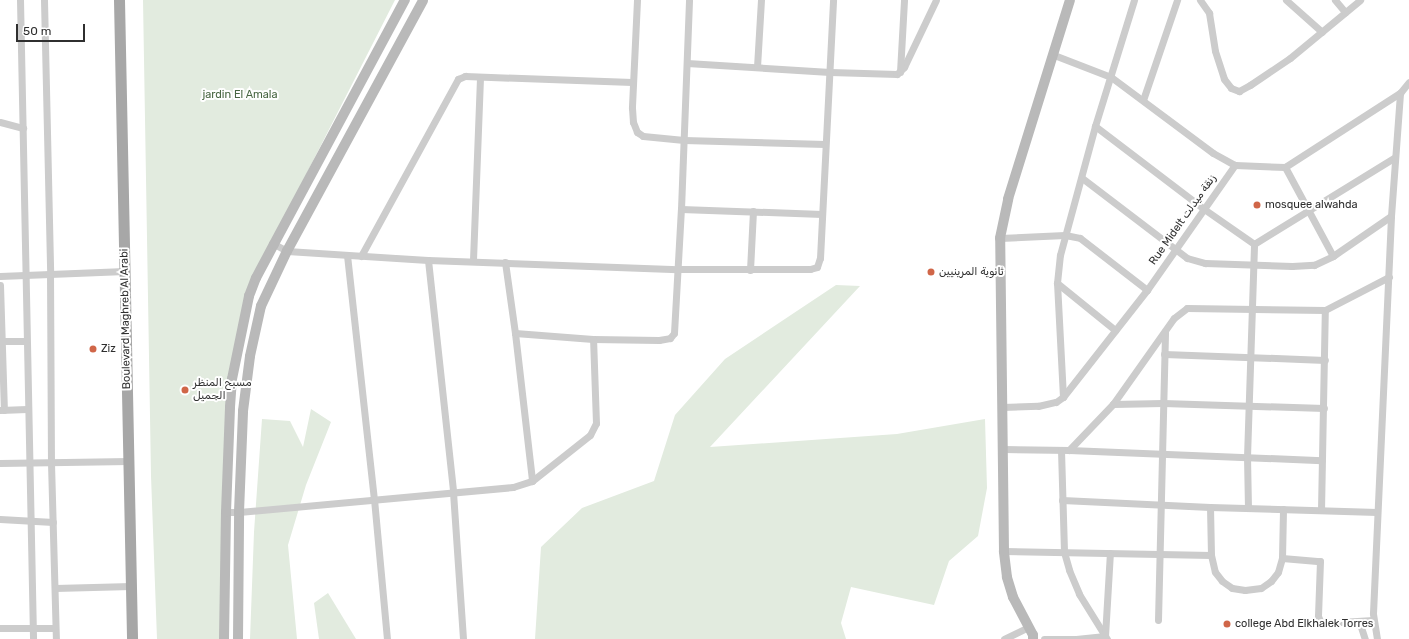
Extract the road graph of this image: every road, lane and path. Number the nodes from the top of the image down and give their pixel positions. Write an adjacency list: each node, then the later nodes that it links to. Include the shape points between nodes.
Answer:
1 (20, 0): 34 (street)
2 (44, 0): 63 (street)
3 (119, 0): 62 (main road, Boulevard Maghreb Al Arabi)
4 (405, 0): 49 (street)
5 (423, 0): 52 (street)
6 (637, 0): 28 (street)
7 (689, 0): 22 (street)
8 (761, 0): 23 (street)
9 (833, 0): 24 (street)
10 (904, 0): 25 (street)
11 (936, 0): 25 (street)
12 (1070, 0): 21 (street)
13 (1134, 0): 27 (street)
14 (1177, 0): 31 (street)
15 (1200, 0): 20 (street, via 1209,13 1224,79 1235,90 1250,86)
16 (1286, 0): 20 (street)
17 (1335, 0): 19 (street)
18 (1357, 1): 19 (street)
19 (1345, 12): 20 (street)
20 (1322, 32)
21 (1054, 55): 27 (street); 48 (street, via 1008,199)
22 (687, 63): 23 (street); 35 (street)
23 (757, 67): 24 (street)
24 (830, 72): 25 (street); 36 (street)
25 (900, 73)
26 (480, 77): 28 (street); 54 (street, via 465,76 454,84); 57 (street)
27 (1111, 77): 31 (street); 33 (street)
28 (632, 82): 35 (street, via 632,114 637,132 642,136)
29 (1409, 82): 30 (street)
30 (1400, 92): 37 (street); 39 (street)
31 (1143, 100): 38 (street, via 1213,153)
32 (0, 122): 34 (street)
33 (1095, 126): 40 (street); 42 (street)
34 (23, 128): 64 (street)
35 (684, 140): 36 (street); 41 (street)
36 (826, 144): 45 (street)
37 (1394, 158): 44 (street); 46 (street)
38 (1235, 165): 39 (street); 42 (street, Rue Midelt زنقة ميدلت)
39 (1286, 167): 44 (street)
40 (1082, 178): 47 (street); 51 (street)
41 (681, 209): 43 (street); 60 (street)
42 (1204, 209): 50 (street); 51 (street, Rue Midelt زنقة ميدلت)
43 (753, 211): 45 (street); 61 (street)
44 (1308, 211): 50 (street); 55 (street)
45 (822, 214): 61 (street, via 820,258 817,267)
46 (1391, 216): 55 (street); 66 (street)
47 (1064, 235): 48 (street); 67 (street); 69 (street, via 1087,242)
48 (1000, 238): 84 (street)
49 (274, 244): 52 (street); 108 (street, via 249,296 238,343 232,378)
50 (1254, 244): 59 (street)
51 (1176, 248): 59 (street, via 1187,258 1197,262); 69 (street, Rue Midelt زنقة ميدلت)
52 (287, 251): 53 (street); 109 (street, via 261,306 250,356 243,419)
53 (347, 255): 54 (street); 101 (street)
54 (361, 256): 56 (street)
55 (1333, 256): 59 (street, via 1306,266)
56 (428, 260): 57 (street); 100 (street)
57 (473, 260): 58 (street)
58 (505, 262): 60 (street); 74 (street)
59 (1254, 265): 70 (street)
60 (678, 269): 61 (street); 75 (street, via 674,333 670,338)
61 (750, 270)
62 (125, 271): 63 (street); 95 (main road, Boulevard Maghreb Al Arabi)
63 (50, 273): 64 (street); 98 (street)
64 (26, 274): 65 (street); 77 (street)
65 (0, 276)
66 (1388, 277): 71 (street); 110 (street)
67 (1057, 283): 72 (street); 81 (street)
68 (0, 285): 76 (street)
69 (1147, 290): 72 (street, Rue Midelt زنقة ميدلت)
70 (1253, 308): 71 (street); 73 (street, via 1187,308 1174,318); 79 (street)
71 (1325, 310): 80 (street)
72 (1115, 330): 81 (street, Rue Midelt زنقة ميدلت)
73 (1165, 332): 78 (street); 83 (street)
74 (515, 333): 75 (street); 99 (street)
75 (593, 339): 99 (street, via 596,423 590,435)
76 (1, 341): 77 (street); 88 (street)
77 (26, 341): 87 (street)
78 (1164, 354): 79 (street); 82 (street)
79 (1250, 358): 80 (street); 85 (street)
80 (1325, 360): 86 (street)
81 (1063, 397): 84 (street, Rue Midelt زنقة ميدلت, via 1056,402 1038,406)
82 (1163, 403): 83 (street); 85 (street); 92 (street)
83 (1113, 404): 91 (street)
84 (1002, 407): 89 (street)
85 (1249, 407): 86 (street); 93 (street)
86 (1324, 408): 94 (street)
87 (27, 409): 88 (street); 96 (street)
88 (2, 410)
89 (1003, 449): 90 (street); 114 (street)
90 (1061, 450): 91 (street); 102 (street)
91 (1070, 450): 92 (street)
92 (1163, 454): 93 (street); 103 (street)
93 (1247, 457): 94 (street); 105 (street)
94 (1322, 460): 107 (street)
95 (129, 461): 98 (street); 120 (main road, Boulevard Maghreb Al Arabi)
96 (28, 462): 97 (street); 98 (street); 112 (street)
97 (0, 463)
98 (51, 463): 113 (street)
99 (532, 481): 100 (street, via 513,487)
100 (453, 492): 101 (street); 136 (street)
101 (374, 499): 109 (street); 135 (street)
102 (1062, 500): 103 (street); 115 (street)
103 (1161, 504): 104 (street); 117 (street)
104 (1210, 507): 105 (street); 118 (street)
105 (1248, 508): 106 (street)
106 (1283, 509): 107 (street); 119 (street)
107 (1321, 510): 110 (street)
108 (226, 512): 109 (street); 133 (street)
109 (239, 512): 134 (street)
110 (1377, 512): 123 (street)
111 (0, 519): 112 (street)
112 (31, 522): 113 (street); 126 (street)
113 (53, 522): 121 (street)
114 (1004, 551): 115 (street); 128 (street, via 1011,590)
115 (1064, 552): 116 (street); 129 (street, via 1079,594)
116 (1110, 553): 117 (street); 129 (street)
117 (1159, 554): 118 (street); 122 (street)
118 (1210, 555): 119 (street, via 1215,572 1222,581 1232,588 1245,590 1261,588 1271,581 1278,572)
119 (1282, 558): 124 (street, via 1320,561 1320,621)
120 (131, 586): 121 (street); 132 (main road, Boulevard Maghreb Al Arabi)
121 (55, 588): 127 (street)
122 (1158, 620)
123 (1373, 620): 124 (street); 139 (street)
124 (1359, 621): 138 (street)
125 (0, 628): 126 (street)
126 (33, 628): 127 (street); 130 (street)
127 (55, 628): 131 (street)
128 (1036, 636): 129 (street); 137 (street)
129 (1106, 637)
130 (33, 639)
131 (56, 639)
132 (132, 639)
133 (224, 639)
134 (238, 639)
135 (387, 639)
136 (463, 639)
137 (1004, 639)
138 (1364, 639)
139 (1378, 639)

